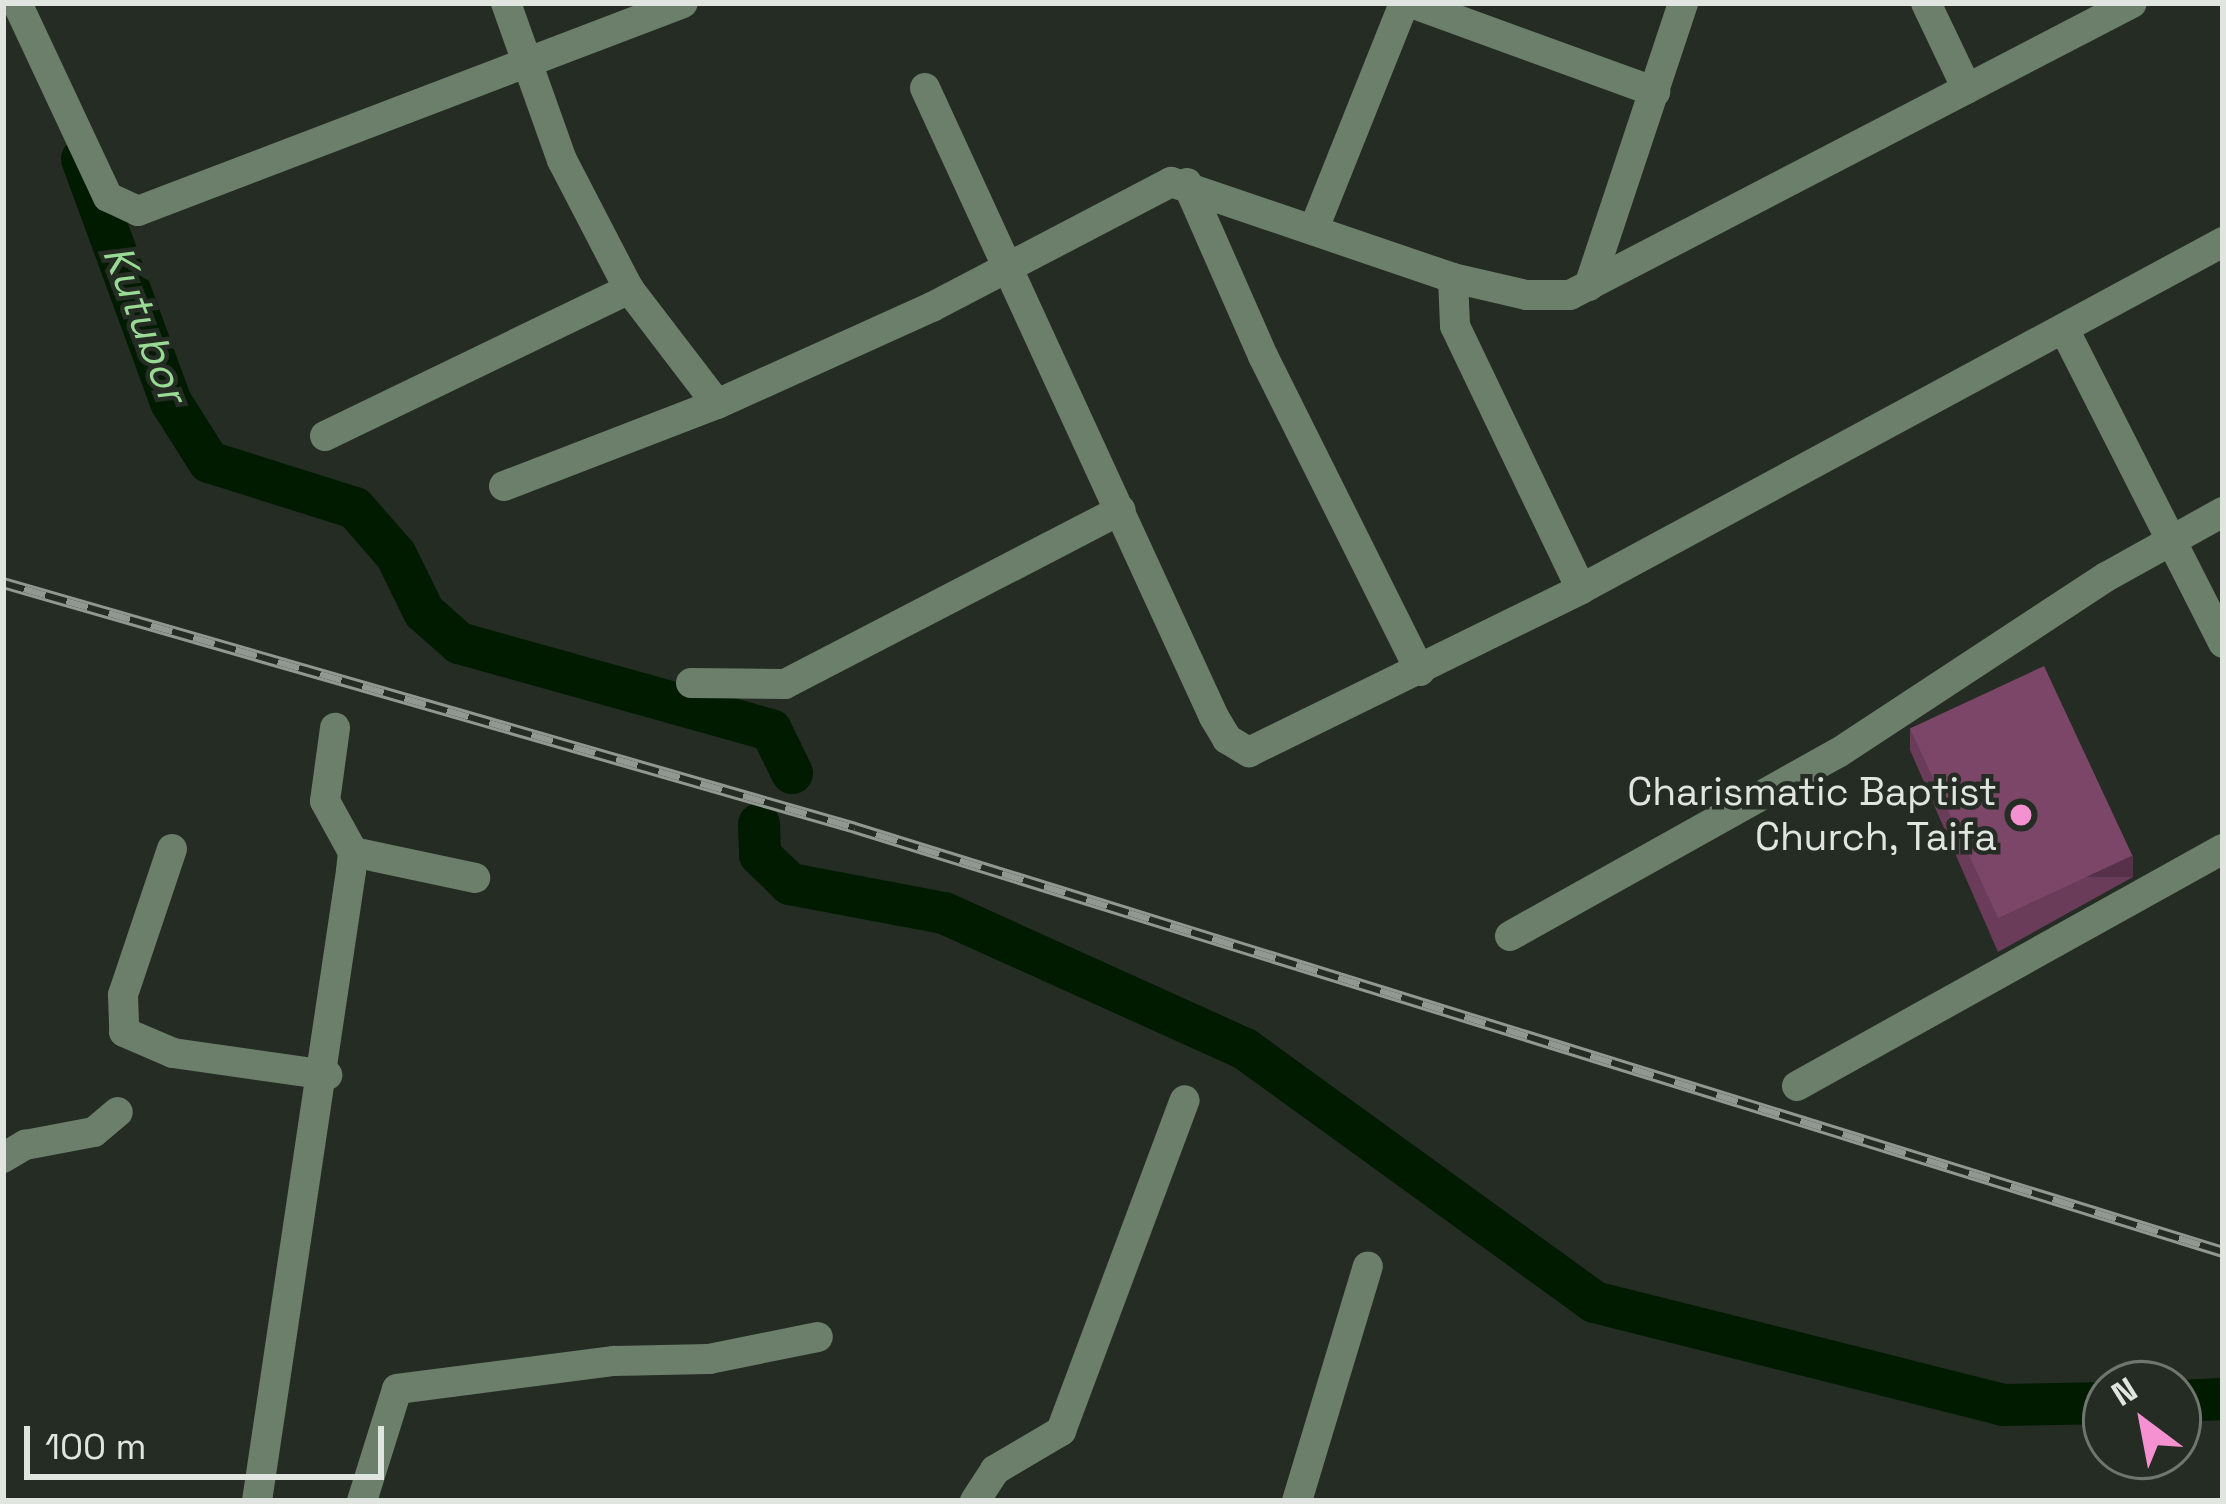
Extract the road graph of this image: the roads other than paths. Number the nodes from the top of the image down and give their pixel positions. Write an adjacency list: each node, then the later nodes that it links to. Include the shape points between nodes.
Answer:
1 (17, 3): 8 (street, via 102,188 124,210 180,199)
2 (506, 3): 8 (street)
3 (683, 3): 8 (street)
4 (1408, 3): 11 (street); 13 (street)
5 (1683, 3): 11 (street)
6 (1927, 3): 10 (street)
7 (2132, 3): 10 (street)
8 (524, 66): 18 (street)
9 (925, 88): 15 (street)
10 (1966, 88): 17 (street)
11 (1654, 92): 17 (street)
12 (1187, 183): 13 (street); 15 (street, via 1145,190); 28 (street)
13 (1316, 226): 16 (street)
14 (2223, 242): 19 (street)
15 (1004, 268): 20 (street); 23 (street)
16 (1453, 278): 17 (street, via 1554,298); 26 (street, via 1455,326)
17 (1589, 286)
18 (629, 289): 20 (street); 21 (street)
19 (2064, 329): 25 (street); 26 (street)
20 (717, 404): 22 (street)
21 (325, 436)
22 (504, 486)
23 (1121, 510): 28 (street, via 1214,717 1239,747 1270,748); 29 (street, via 785,684)
24 (2223, 512): 25 (street)
25 (2173, 538): 27 (street); 35 (street, via 1838,753)
26 (1581, 589): 28 (street)
27 (2223, 643)
28 (1420, 671)
29 (691, 683)
30 (335, 728): 33 (street, via 326,801)
31 (172, 849): 36 (street, via 123,995 124,1032 173,1053)
32 (2223, 849): 37 (street)
33 (353, 852): 34 (street); 36 (street)
34 (476, 878)
35 (1510, 936)
36 (327, 1076): 43 (street)
37 (1797, 1086)
38 (1185, 1100): 45 (street, via 1068,1418 1050,1441 995,1470)
39 (118, 1112): 40 (street, via 94,1132 26,1145)
40 (3, 1158)
41 (1368, 1266): 46 (street)
42 (818, 1337): 44 (street, via 709,1359 614,1361 397,1389)
43 (257, 1501)
44 (362, 1501)
45 (975, 1501)
46 (1297, 1501)

